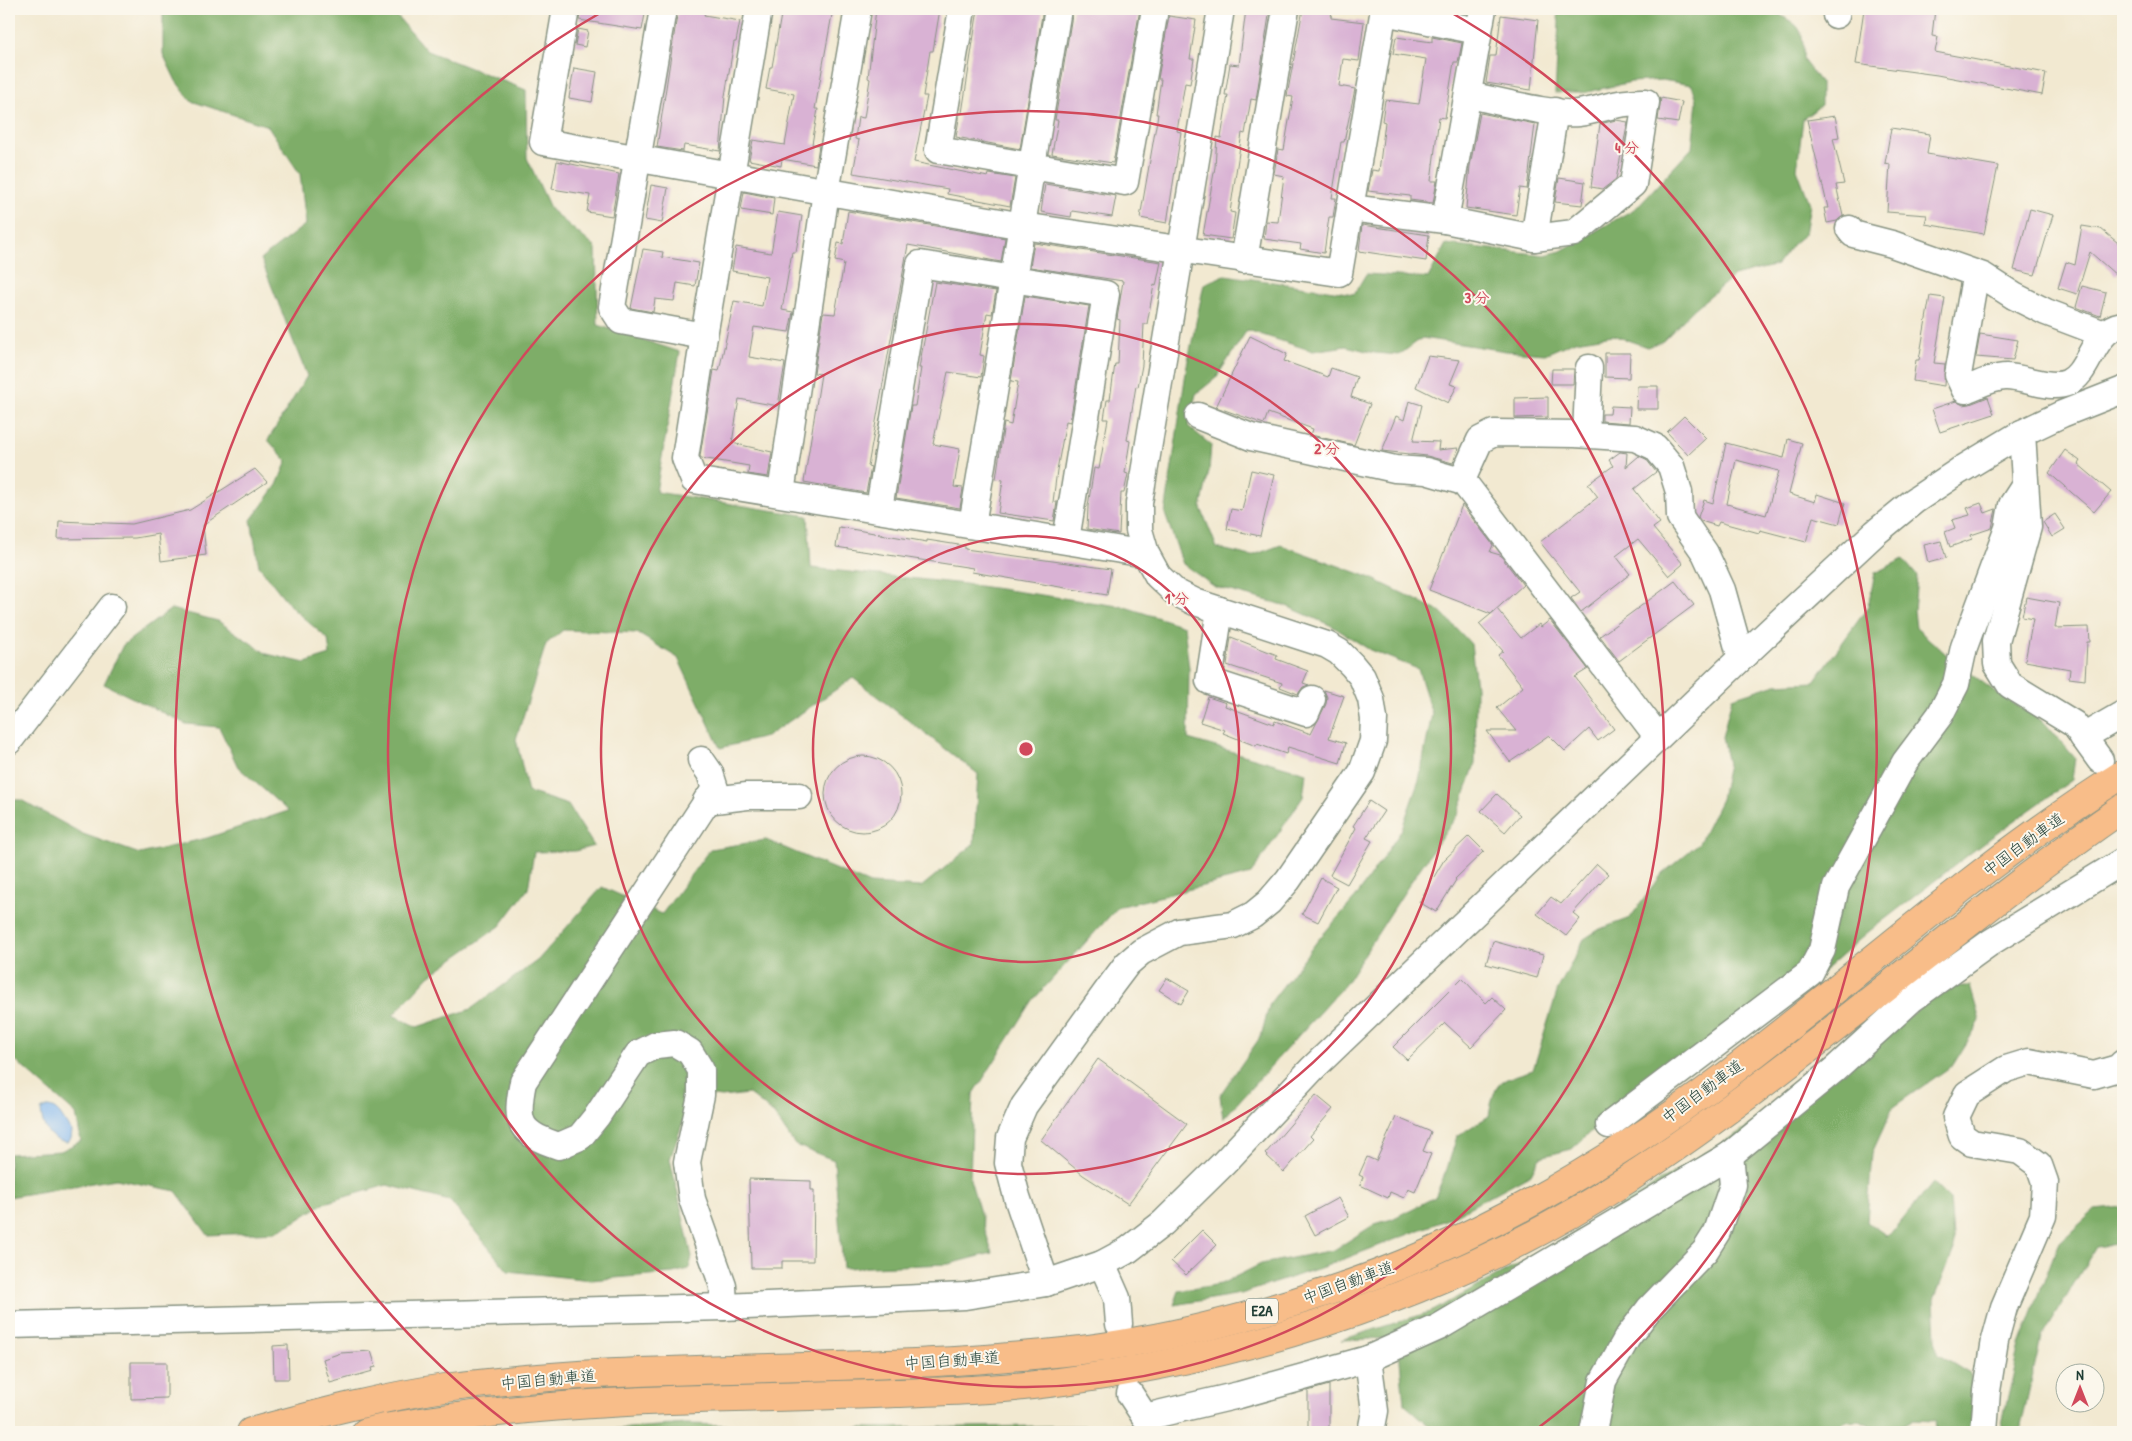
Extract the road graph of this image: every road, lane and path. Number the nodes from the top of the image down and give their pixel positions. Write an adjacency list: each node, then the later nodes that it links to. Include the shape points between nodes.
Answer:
1 (566, 9): 14 (street, via 543,142)
2 (663, 9): 14 (street)
3 (759, 9): 16 (street)
4 (858, 9): 17 (street)
5 (962, 9): 15 (street, via 938,150)
6 (1058, 9): 15 (street)
7 (1155, 9): 15 (street, via 1125,182)
8 (1221, 9): 23 (street)
9 (1286, 9): 24 (street)
10 (1384, 10): 11 (street); 18 (street)
11 (1480, 20): 12 (street)
12 (1468, 95): 13 (street); 19 (street)
13 (1555, 111): 22 (street); 22 (street, via 1577,113 1626,101 1646,102 1632,184 1574,233)
14 (638, 159): 16 (street); 28 (street, via 612,307 621,321)
15 (1032, 167): 20 (street)
16 (731, 174): 17 (street); 28 (street)
17 (826, 192): 20 (street); 36 (street)
18 (1350, 208): 19 (street); 24 (street, via 1339,273)
19 (1445, 220): 22 (street)
20 (1023, 226): 23 (street); 26 (street)
21 (1849, 229): 25 (street, via 1853,234 1892,244)
22 (1534, 238)
23 (1181, 251): 24 (street); 40 (street, via 1139,503 1139,530)
24 (1244, 260)
25 (1978, 275): 27 (street, via 2042,310); 27 (street, via 1958,375 1966,390 2003,377 2067,383)
26 (1013, 280): 37 (street, via 920,264); 38 (street); 39 (street, via 1106,294)
27 (2118, 326)
28 (704, 336): 36 (street, via 684,458 694,480)
29 (1589, 368): 33 (street)
30 (2123, 390): 32 (street)
31 (1198, 416): 34 (street, via 1250,437 1395,469 1426,471)
32 (2022, 433): 35 (street); 43 (street, via 1914,501 1875,533)
33 (1586, 434): 34 (street, via 1494,433 1480,440 1462,480); 43 (street, via 1635,438 1655,447 1671,466 1679,492 1680,517 1705,553 1722,590)
34 (1464, 482): 46 (street)
35 (2025, 484): 47 (street, via 2028,527 1996,641 1997,664 2010,685 2074,724); 57 (street, via 2012,506 2008,528 1964,647 1956,684 1940,715 1905,762 1836,886 1822,950 1810,973)
36 (781, 493): 37 (street)
37 (879, 508): 38 (street)
38 (972, 525): 39 (street)
39 (1066, 540): 40 (street)
40 (1146, 554): 42 (street, via 1158,576 1175,592)
41 (112, 607): 48 (street)
42 (1220, 610): 44 (street, via 1209,681 1306,713); 60 (street, via 1339,652 1362,677 1371,698 1373,741 1362,772 1288,880 1269,902 1253,915 1233,924 1179,932 1141,952 1127,964 1024,1106 1010,1138 1008,1163)
43 (1741, 658): 46 (street)
44 (1312, 698)
45 (2123, 714): 47 (street)
46 (1658, 737): 59 (street, via 1312,1069 1223,1164 1163,1222 1128,1250)
47 (2083, 737): 50 (street)
48 (9, 741)
49 (701, 760): 53 (street, via 715,789)
50 (2100, 760)
51 (2123, 774): 67 (highway, 中国自動車道 / E2A, via 2012,850 1721,1080 1610,1155 1510,1214 1422,1255 1331,1291 1232,1320 1137,1342 939,1362 616,1373 449,1387 378,1400)
52 (799, 796): 53 (street, via 747,796)
53 (706, 801): 61 (street, via 523,1082 518,1109 523,1127 539,1140 559,1146 580,1137 638,1054 656,1044 675,1043 690,1052 701,1070 701,1096 687,1162 692,1199 723,1286)
54 (2123, 808): 68 (highway, 中国自動車道 / E2A, via 2029,874 1740,1102 1626,1181 1516,1244 1431,1284 1344,1318 1236,1350 1046,1384 938,1392 536,1407)
55 (2123, 862): 58 (street, via 1992,942 1912,999 1834,1070)
56 (2123, 1063): 71 (street, via 2118,1068 2094,1075 2030,1062 2006,1069 1967,1094 1956,1117 1962,1136 1972,1143 2020,1151 2038,1165 2045,1182 2043,1216 2004,1307 1995,1340)
57 (1609, 1125)
58 (1730, 1155): 64 (street, via 1440,1327); 70 (street, via 1733,1185 1716,1232 1705,1250 1649,1309 1627,1338 1603,1381)
59 (1102, 1264): 60 (street); 62 (street, via 1117,1298)
60 (1046, 1283): 61 (street, via 965,1296)
61 (724, 1306): 63 (street)
62 (1119, 1324)
63 (9, 1325)
64 (1368, 1359): 66 (street); 69 (street, via 1375,1411)
65 (1130, 1394): 66 (street)
66 (1150, 1424)
67 (252, 1432)
68 (366, 1432)
69 (1371, 1432)
70 (1593, 1432)
71 (1984, 1432)

